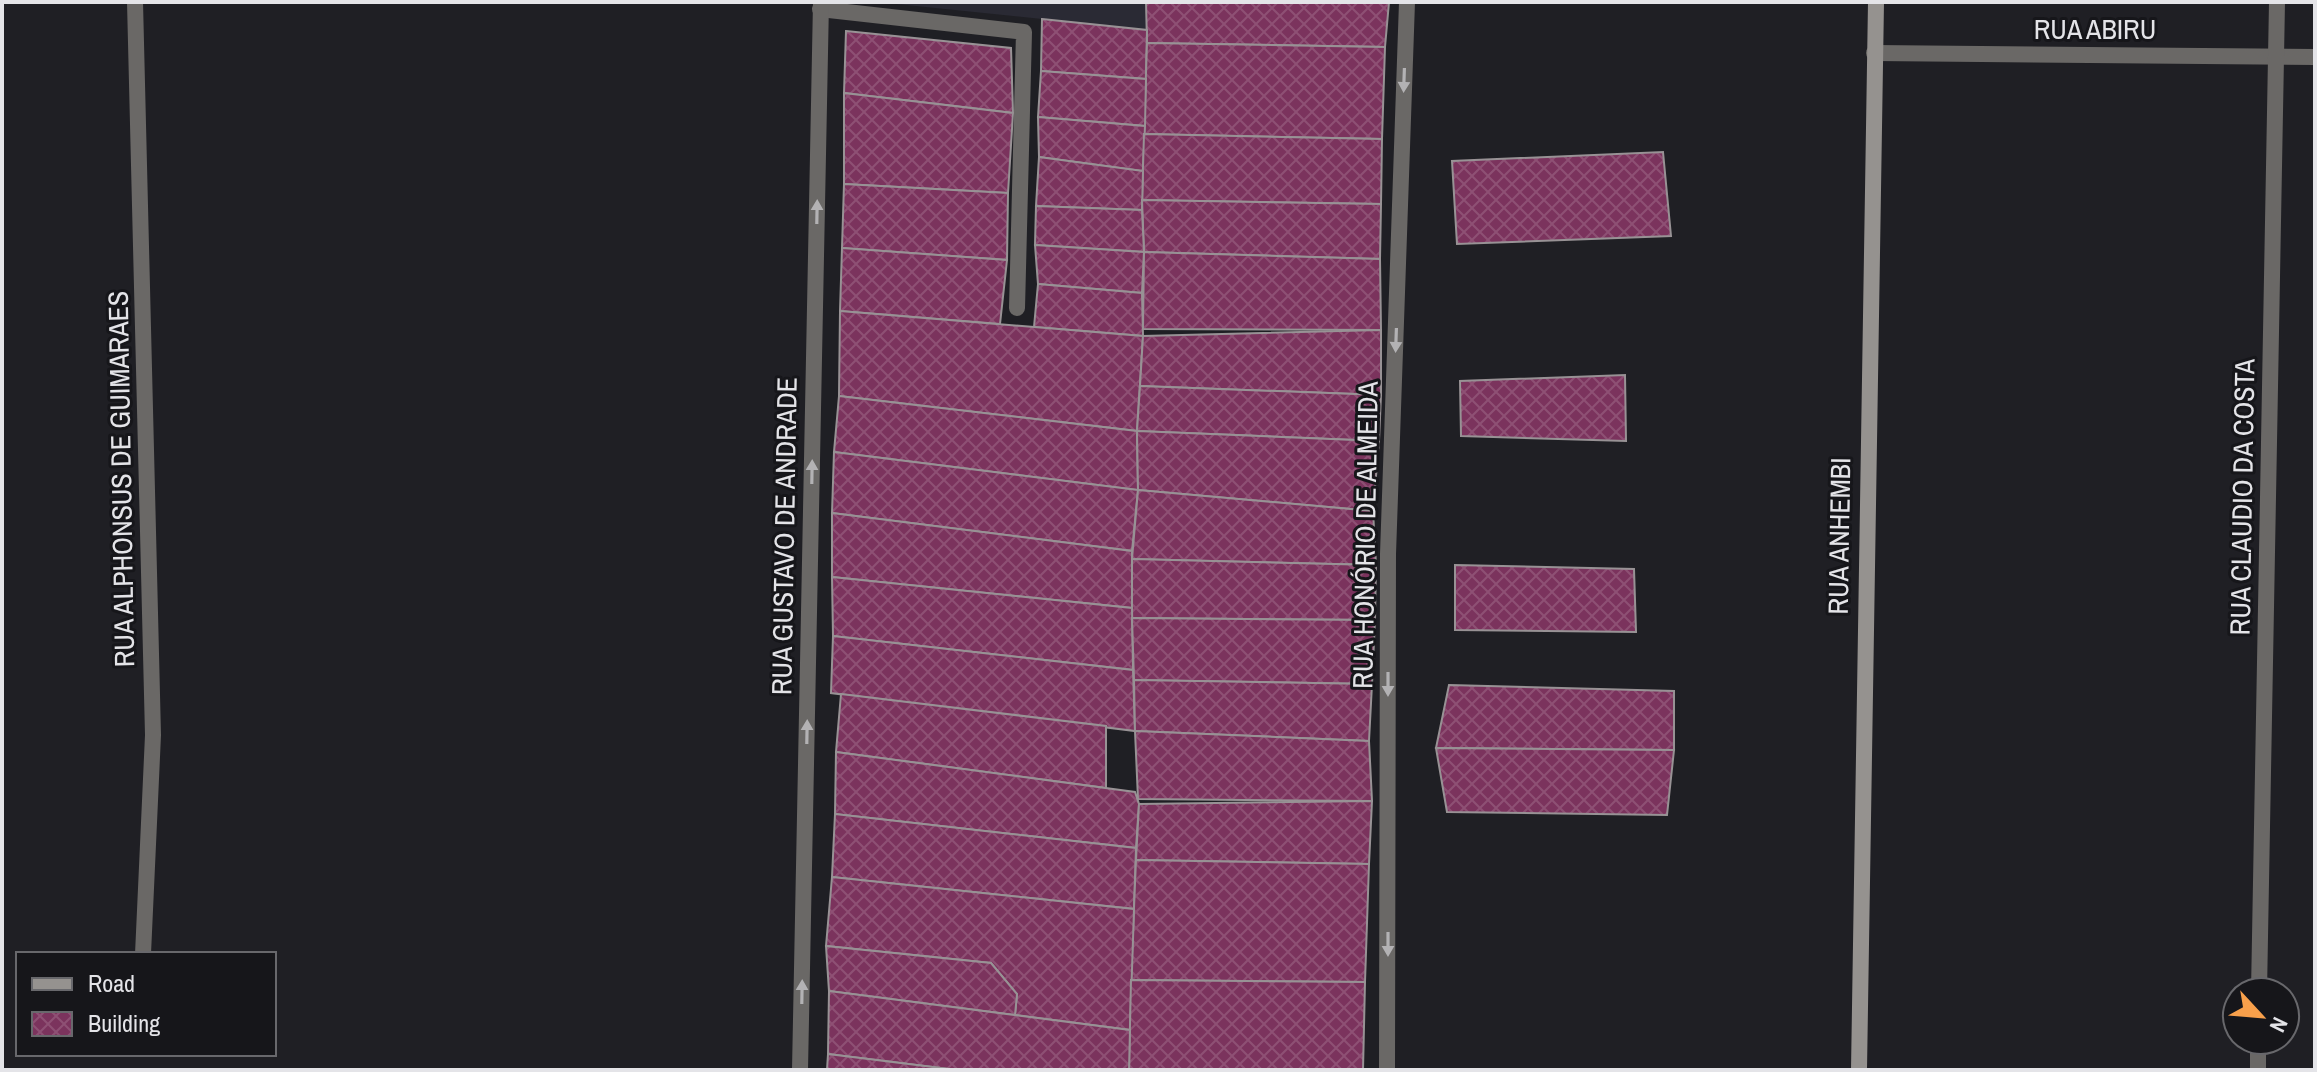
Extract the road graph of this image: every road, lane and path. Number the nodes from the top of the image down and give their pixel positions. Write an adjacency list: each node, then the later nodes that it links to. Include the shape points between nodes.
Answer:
1 (135, 2): 10 (street, RUA ALPHONSUS DE GUIMARAES, via 153,735)
2 (1407, 2): 13 (street, RUA HONÓRIO DE ALMEIDA, one-way to 13, via 1388,554)
3 (1876, 2): 6 (street, RUA ANHEMBI)
4 (2277, 2): 7 (street, RUA CLAUDIO DA COSTA)
5 (820, 5): 9 (street, via 1024,32); 12 (street, RUA GUSTAVO DE ANDRADE, one-way to 5)
6 (1874, 53): 7 (street, RUA ABIRU); 14 (street, RUA ANHEMBI)
7 (2275, 56): 8 (street, RUA ABIRU); 11 (street, RUA CLAUDIO DA COSTA)
8 (2315, 57)
9 (1017, 308)
10 (143, 952)
11 (2259, 976)
12 (800, 1070)
13 (1387, 1070)
14 (1859, 1070)

